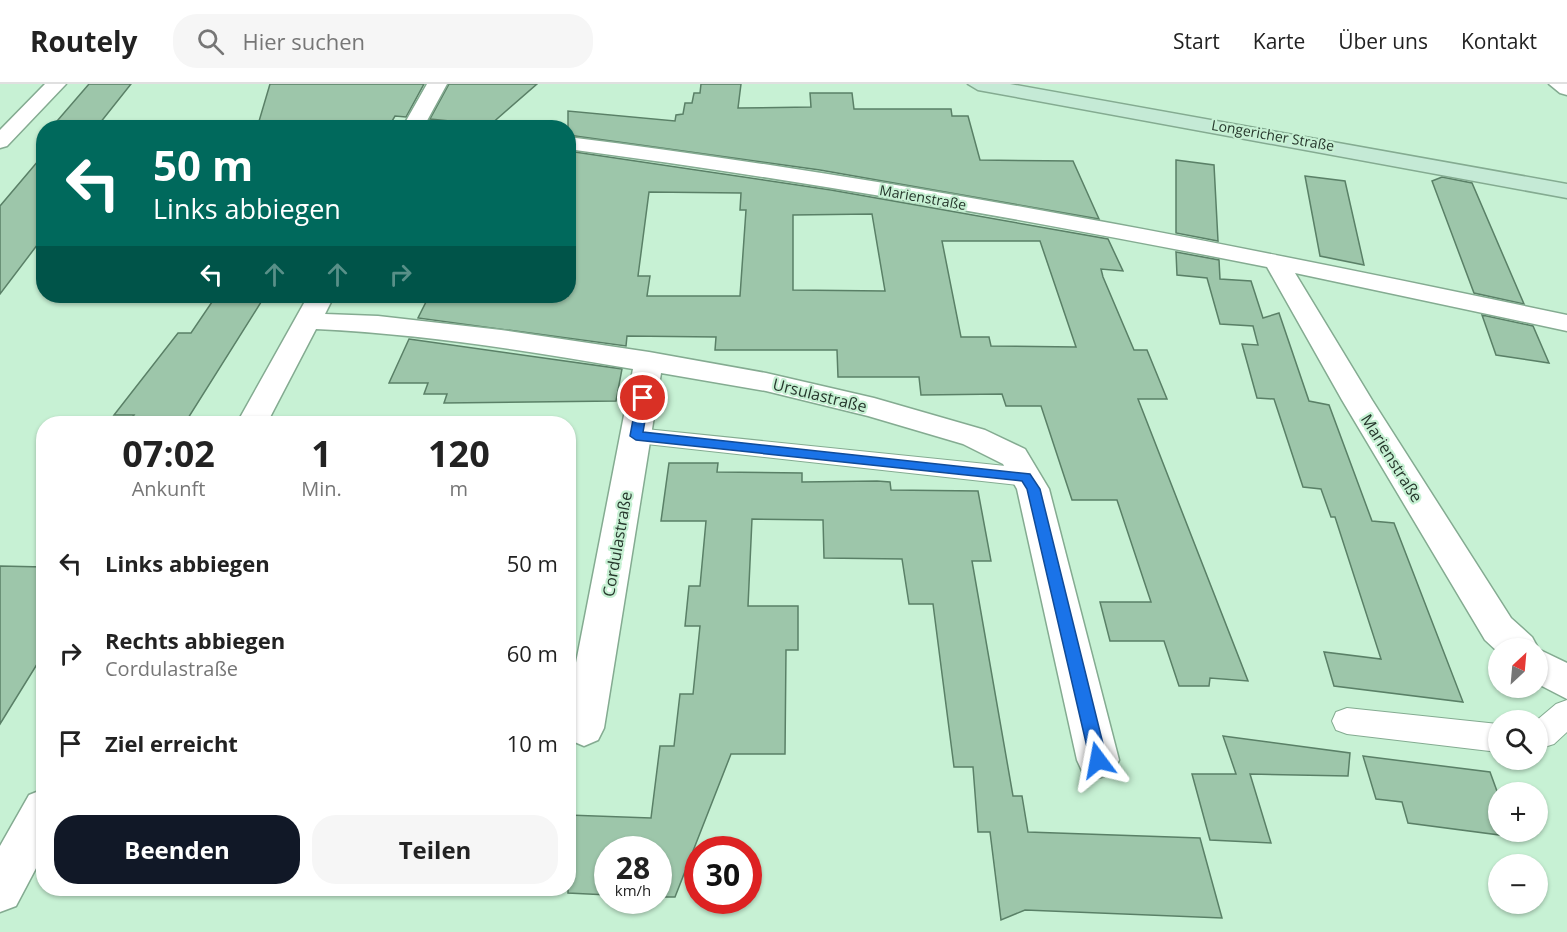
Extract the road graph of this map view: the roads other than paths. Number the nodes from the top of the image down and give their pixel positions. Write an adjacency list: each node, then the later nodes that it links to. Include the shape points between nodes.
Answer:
1 (56, 84): 7 (street)
2 (436, 84): 6 (street)
3 (978, 84): 9 (street, Longericher Straße)
4 (1559, 84): 5 (street)
5 (1567, 88)
6 (416, 120)
7 (0, 142)
8 (576, 144): 10 (street, Marienstraße, via 831,181)
9 (1567, 190)
10 (1276, 261): 12 (street, Marienstraße); 17 (street, Marienstraße, via 1356,400 1498,629)
11 (314, 308): 13 (street, Ursulastraße, via 378,324); 14 (street)
12 (1567, 323)
13 (650, 361): 15 (street, Cordulastraße); 16 (street, Ursulastraße, via 777,384 974,437 1014,458)
14 (256, 416)
15 (636, 436): 16 (lane); 22 (street, Cordulastraße)
16 (1026, 477): 25 (street, Ursulastraße, via 1033,489)
17 (1508, 638)
18 (1548, 671): 19 (street)
19 (1567, 683)
20 (1567, 713): 23 (lane)
21 (1347, 721): 24 (lane)
22 (584, 728)
23 (1548, 730)
24 (1488, 737)
25 (1098, 760)
26 (36, 824): 27 (street)
27 (0, 890)

